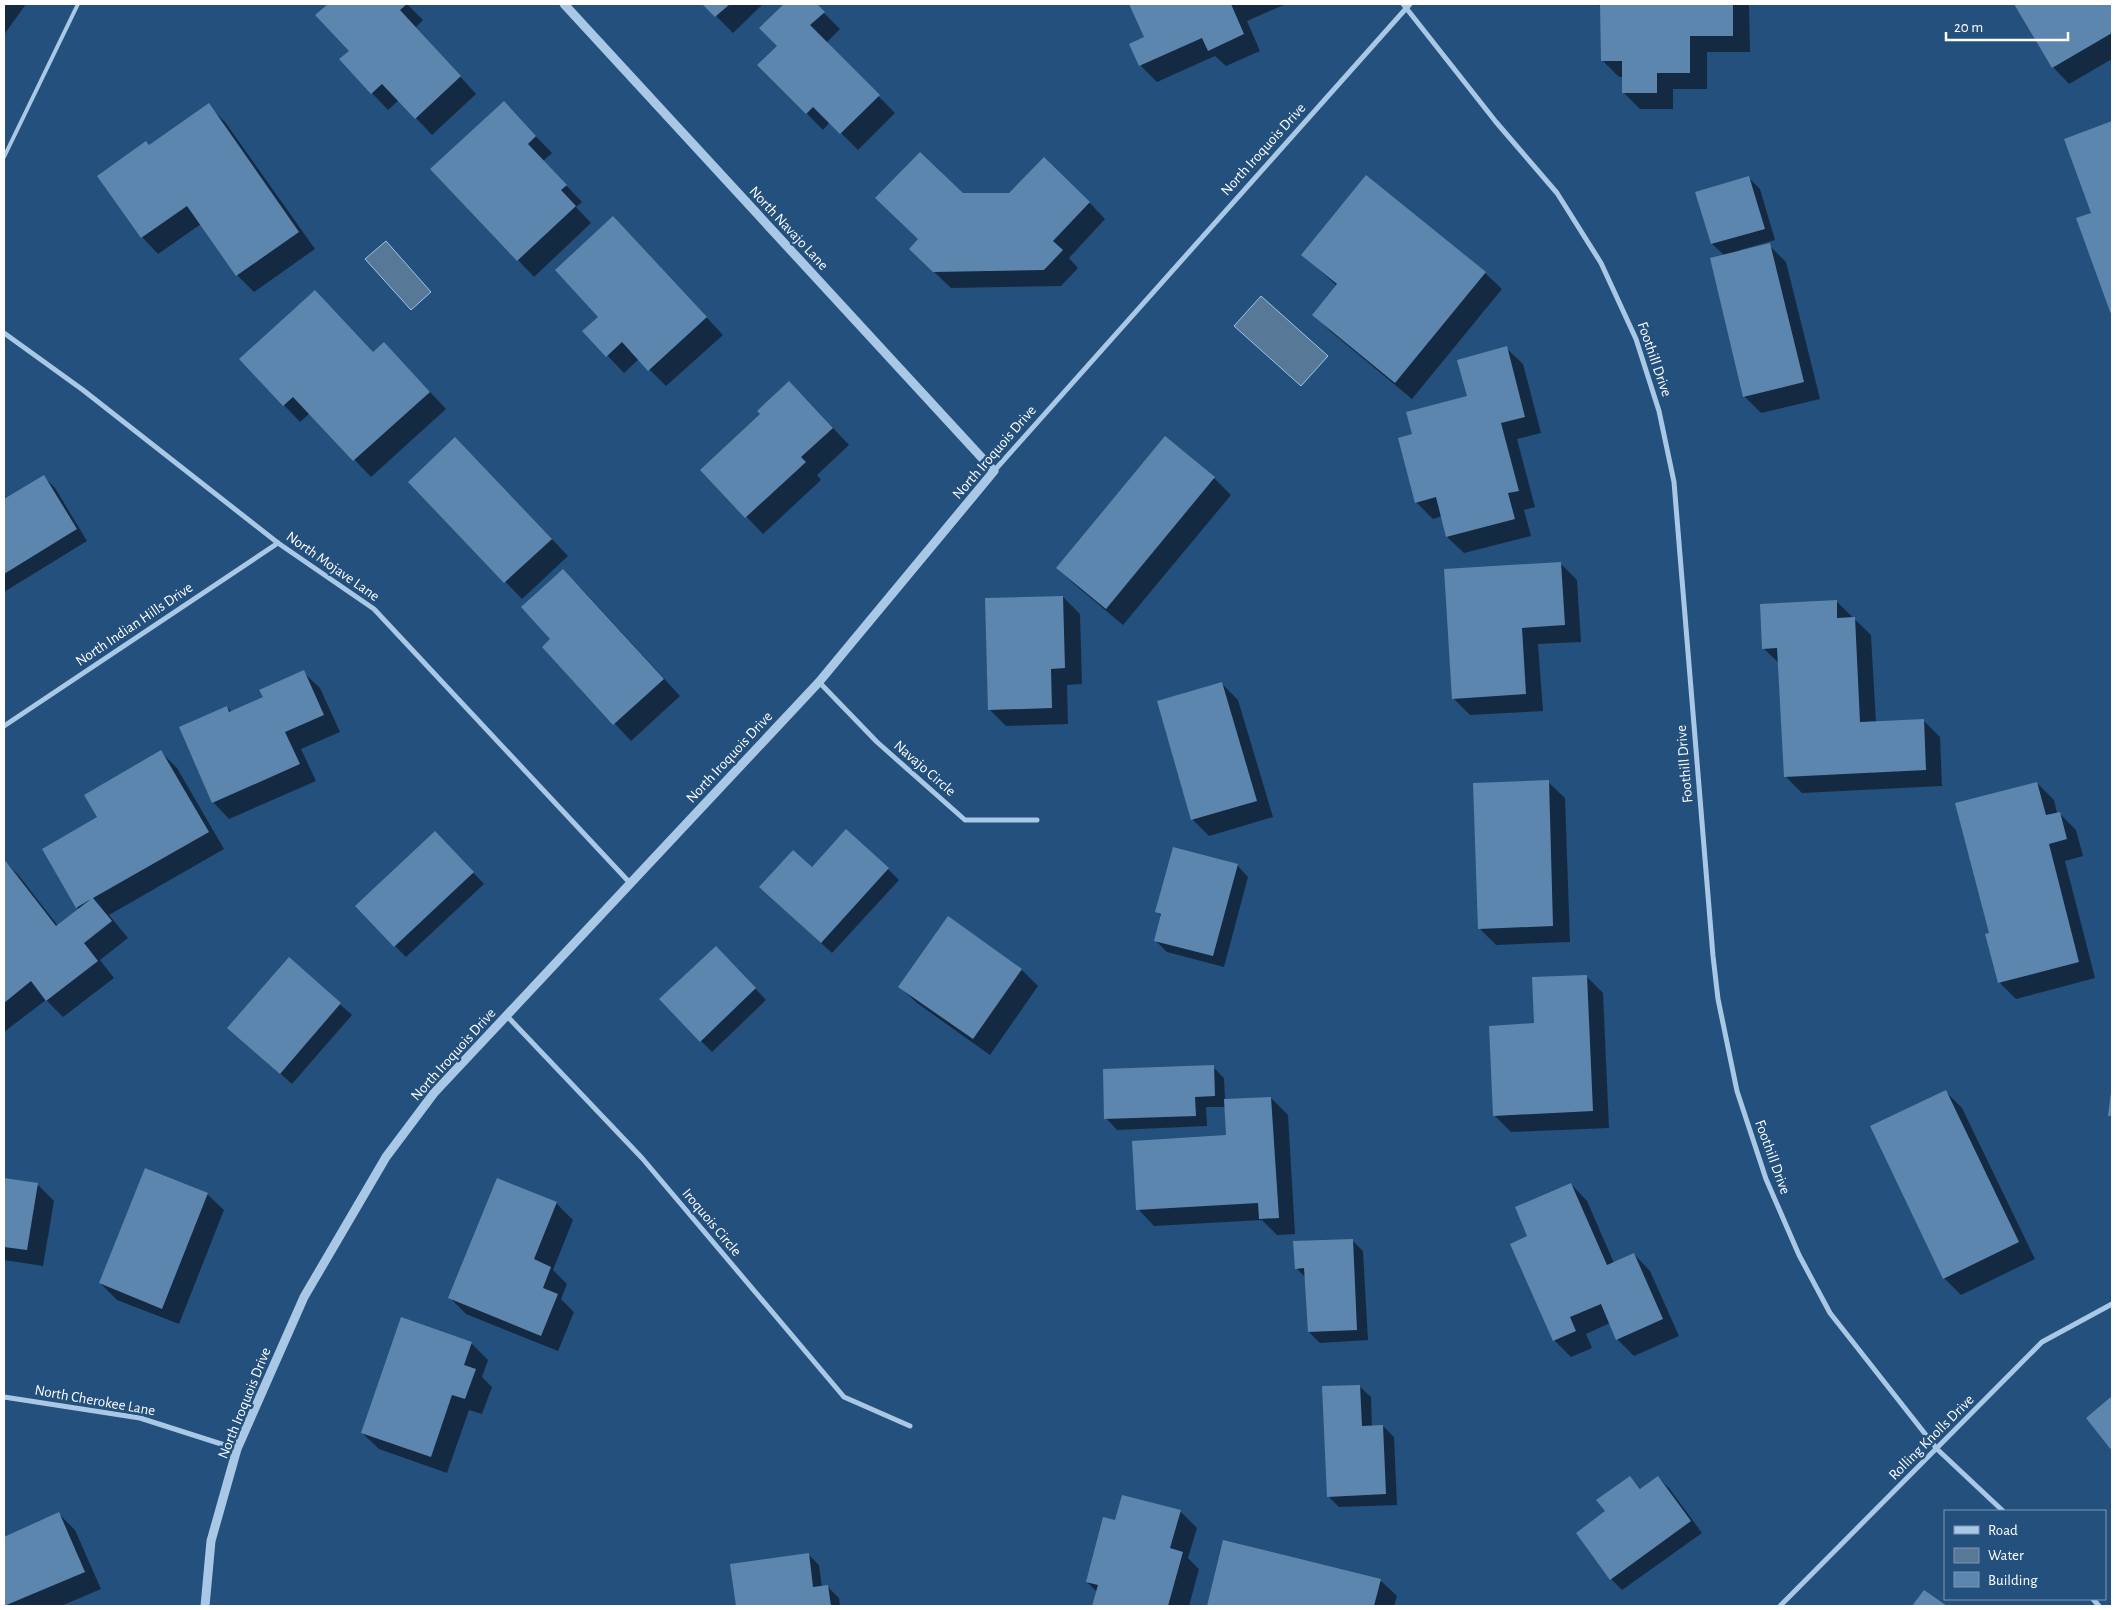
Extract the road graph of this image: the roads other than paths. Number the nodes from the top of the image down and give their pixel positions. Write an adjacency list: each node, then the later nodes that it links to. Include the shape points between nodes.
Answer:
1 (78, 4): 5 (lane)
2 (564, 4): 7 (street, North Navajo Lane)
3 (1410, 4): 4 (street, North Iroquois Drive)
4 (1404, 6): 7 (street, North Iroquois Drive); 18 (street, Foothill Drive, via 1556,193 1601,263 1636,339 1659,411 1674,482 1713,956 1718,999 1737,1090 1766,1179 1799,1255 1830,1313)
5 (4, 157)
6 (4, 333): 8 (street, North Mojave Lane, via 83,390)
7 (994, 471): 9 (street, North Iroquois Drive)
8 (278, 543): 10 (street, North Indian Hills Drive); 12 (street, North Mojave Lane, via 374,609)
9 (818, 682): 11 (street, Navajo Circle, via 877,742 965,820); 12 (street, North Iroquois Drive)
10 (4, 726)
11 (1037, 820)
12 (630, 883): 13 (street, North Iroquois Drive)
13 (506, 1015): 16 (street, Iroquois Circle, via 642,1158 844,1396); 17 (street, North Iroquois Drive, via 434,1092 386,1157 304,1297)
14 (2112, 1304): 18 (street, Rolling Knolls Drive, via 2042,1342)
15 (4, 1397): 17 (street, North Cherokee Lane, via 140,1418)
16 (910, 1426)
17 (237, 1449): 20 (street, North Iroquois Drive, via 211,1541)
18 (1937, 1449): 19 (street, Foothill Drive); 21 (street, Rolling Knolls Drive)
19 (2002, 1510)
20 (205, 1606)
21 (1780, 1606)

